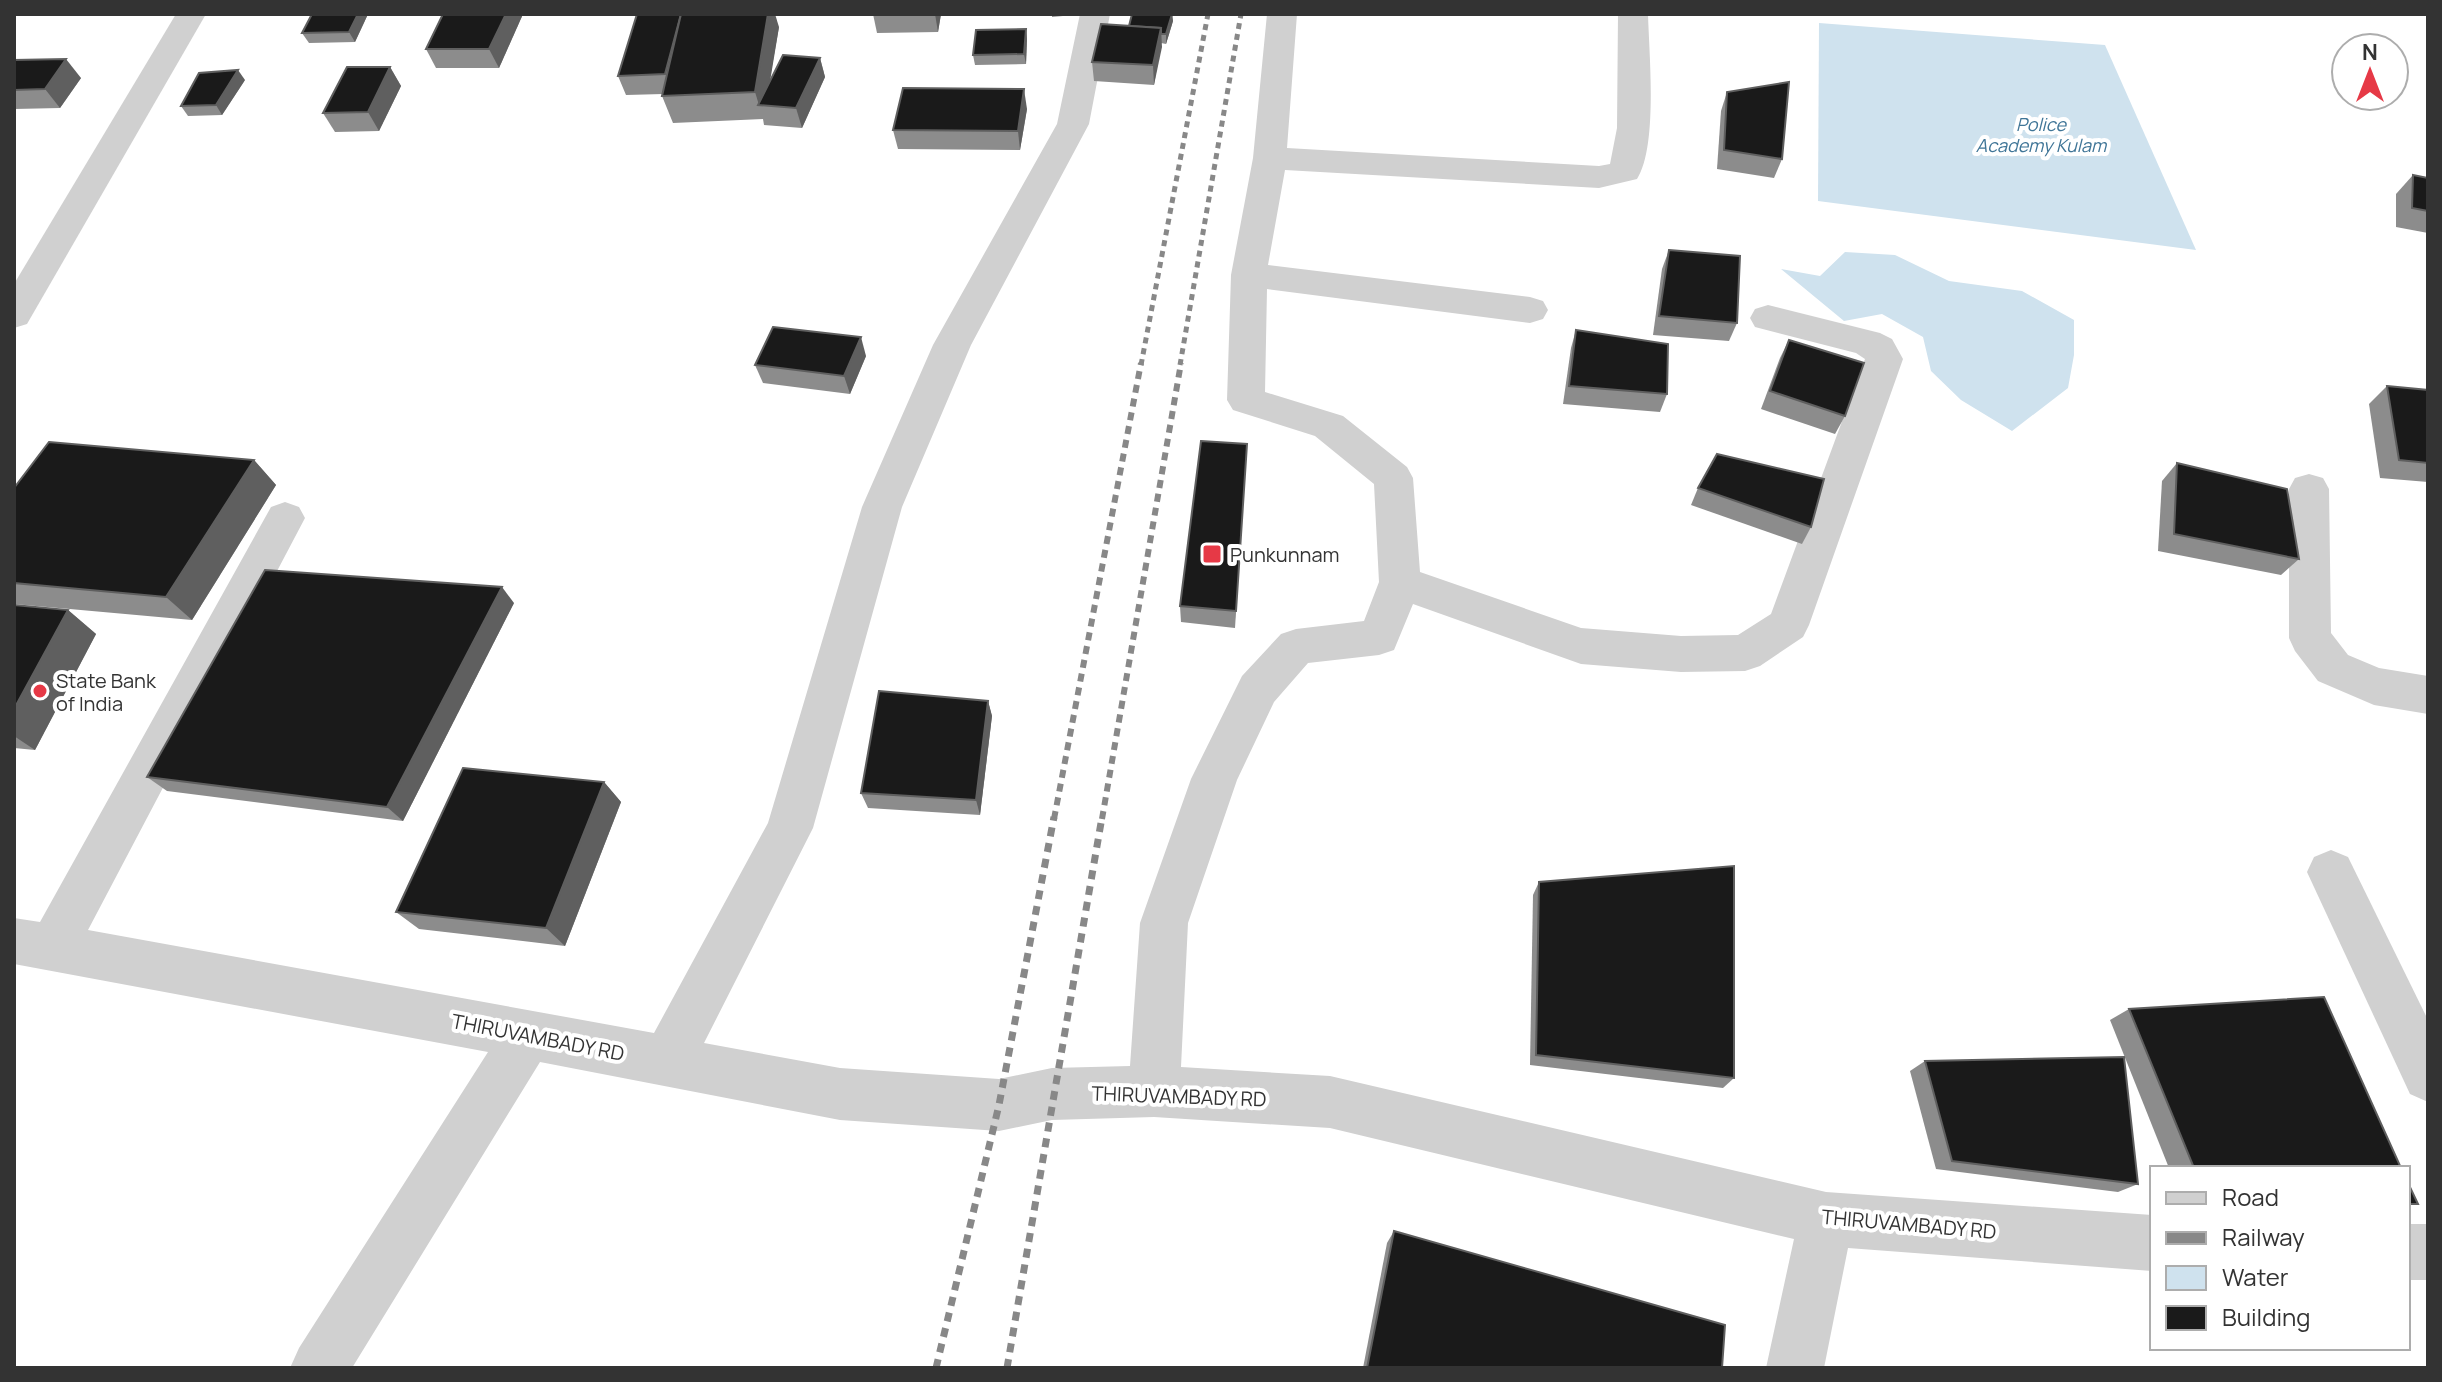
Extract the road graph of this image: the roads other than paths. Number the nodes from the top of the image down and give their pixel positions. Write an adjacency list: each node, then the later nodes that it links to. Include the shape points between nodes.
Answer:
1 (191, 14): 8 (street)
2 (1095, 14): 17 (street, via 1073,124 952,345 882,507 790,828)
3 (1282, 14): 5 (street)
4 (1633, 14): 5 (street, via 1633,128 1625,171 1599,177)
5 (1270, 158): 6 (street)
6 (1249, 275): 7 (street); 12 (street, via 1246,400 1329,426 1393,478)
7 (1530, 310)
8 (14, 315)
9 (1768, 318): 12 (street, via 1867,342 1879,348 1884,359 1788,625 1745,653 1581,646)
10 (2309, 489): 13 (street, via 2310,638 2333,668 2374,686)
11 (285, 518): 15 (street)
12 (1400, 582): 19 (street, via 1379,637 1296,647 1258,689 1214,779 1164,923)
13 (2428, 695)
14 (2331, 872): 18 (street)
15 (33, 945): 16 (street, THIRUVAMBADY RD)
16 (528, 1035): 17 (street, THIRUVAMBADY RD); 22 (street)
17 (667, 1062): 19 (street, THIRUVAMBADY RD, via 840,1094 999,1105 1052,1094)
18 (2428, 1076)
19 (1154, 1091): 20 (street, THIRUVAMBADY RD, via 1330,1102)
20 (1826, 1219): 21 (street, THIRUVAMBADY RD); 23 (street)
21 (2150, 1243)
22 (319, 1368)
23 (1795, 1368)

